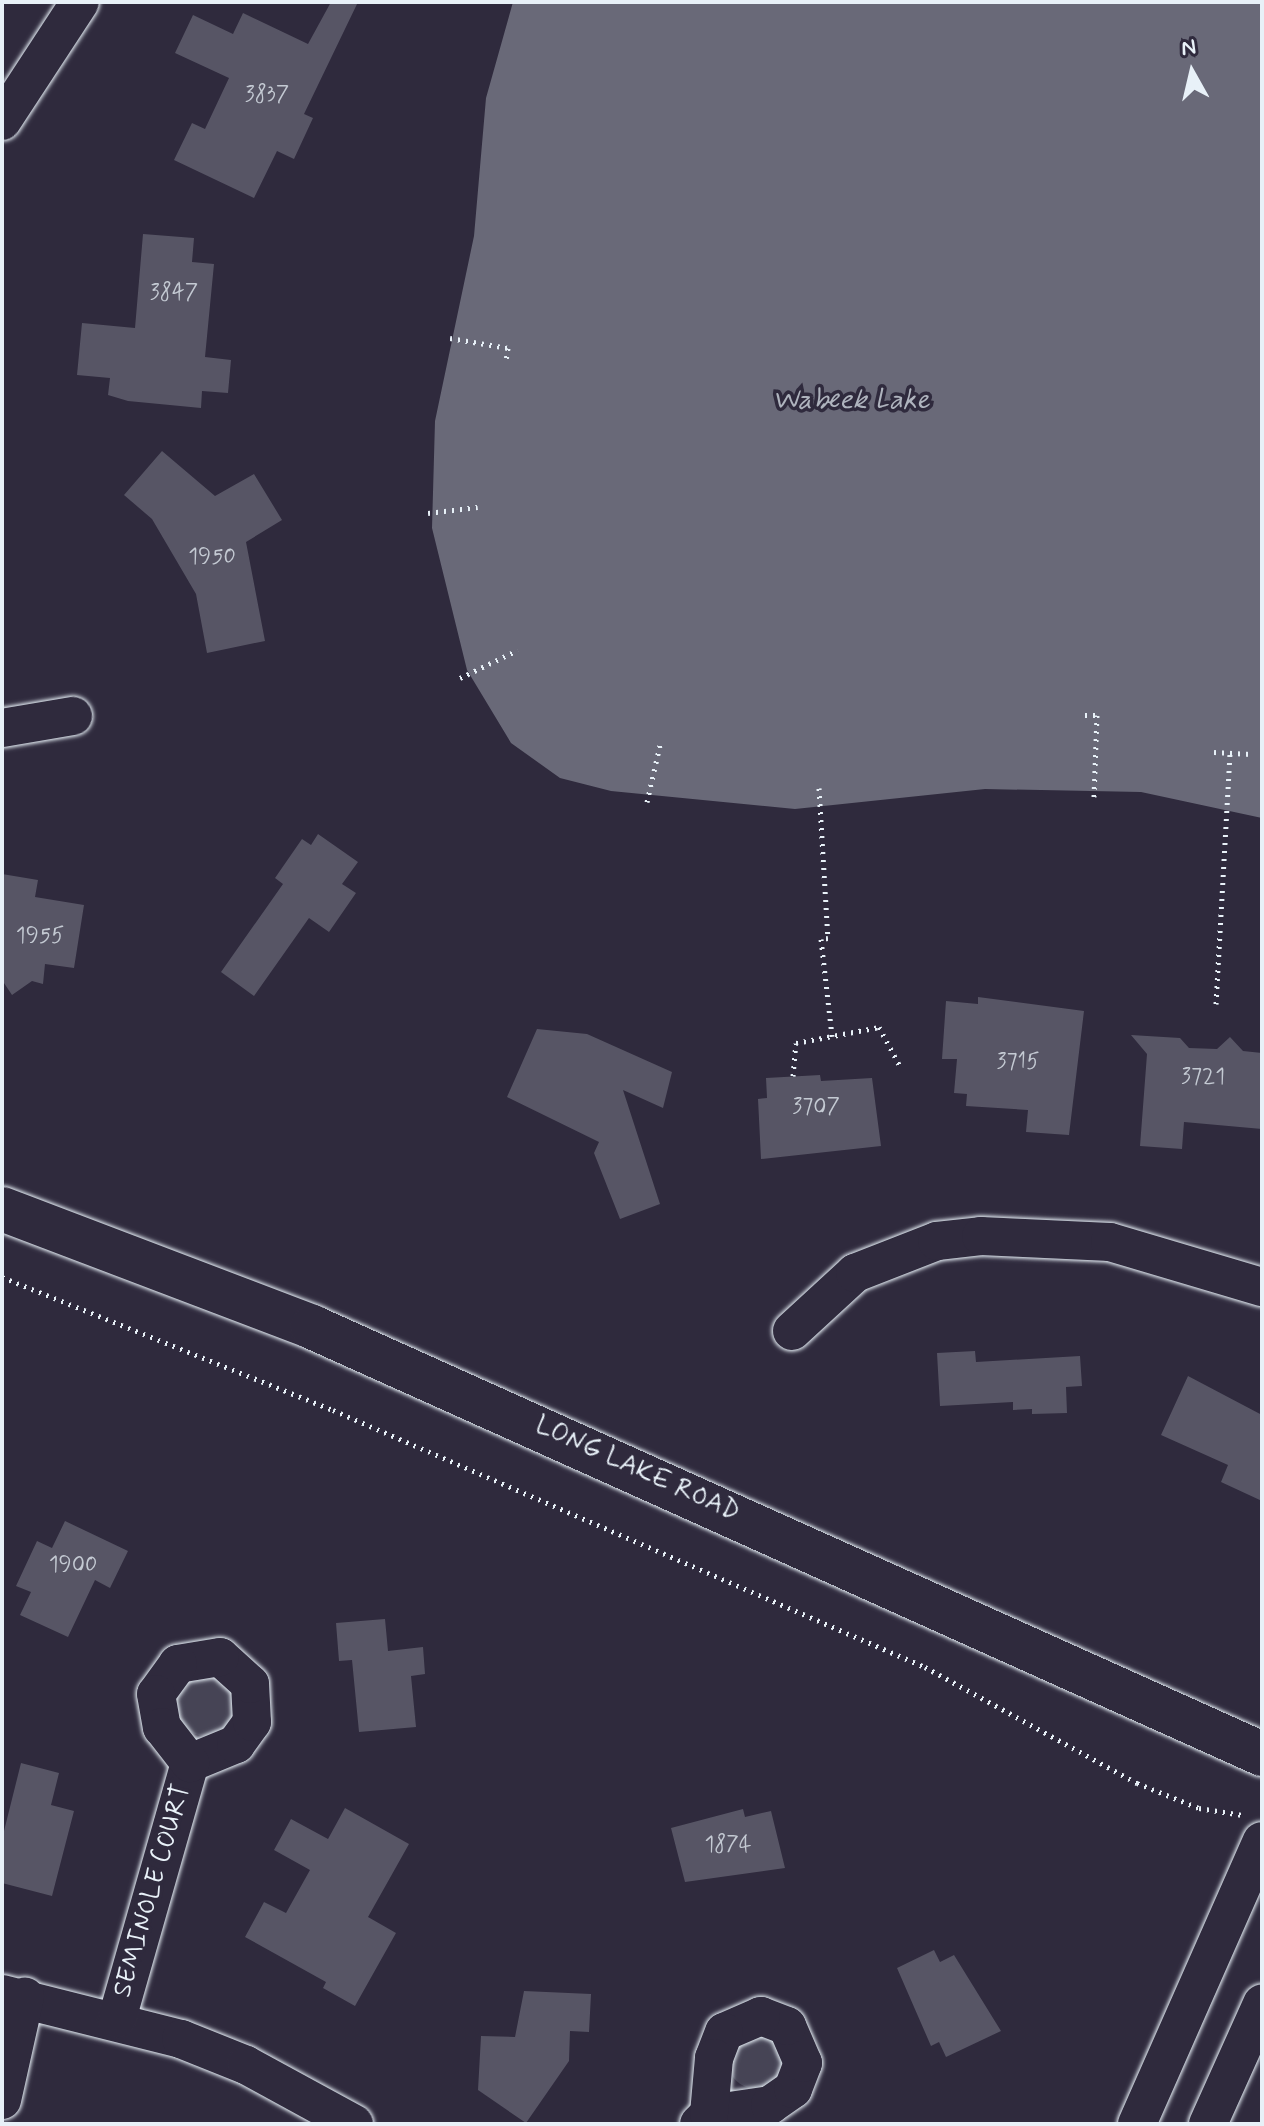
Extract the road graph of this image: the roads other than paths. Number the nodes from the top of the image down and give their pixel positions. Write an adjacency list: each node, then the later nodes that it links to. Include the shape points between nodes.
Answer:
1 (80, 2): 2 (street)
2 (2, 121)
3 (73, 716): 4 (street)
4 (2, 728)
5 (2, 1209): 8 (main road, LONG LAKE ROAD, via 312,1327)
6 (1262, 1287): 7 (street, via 1110,1242 981,1236 937,1241 855,1273)
7 (792, 1331)
8 (1262, 1754)
9 (190, 1763): 13 (street, SEMINOLE COURT)
10 (1253, 1828): 16 (street)
11 (14, 1996): 13 (street); 14 (street)
12 (1262, 2004): 17 (street)
13 (117, 2019): 15 (street, via 246,2065)
14 (2, 2100)
15 (354, 2124)
16 (1137, 2124)
17 (1208, 2124)

